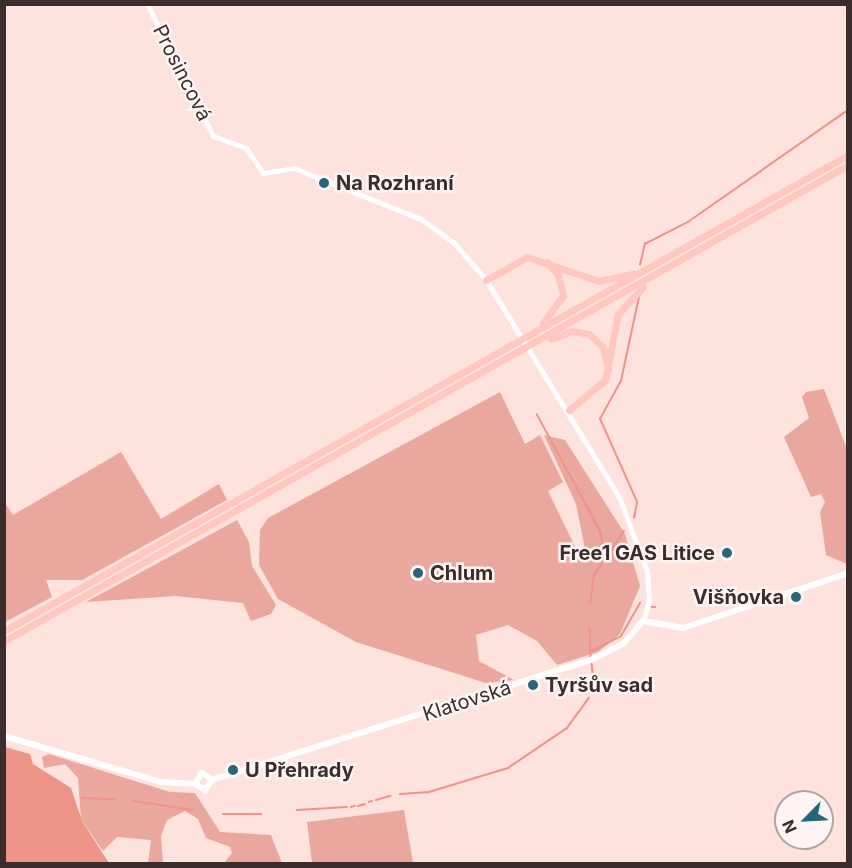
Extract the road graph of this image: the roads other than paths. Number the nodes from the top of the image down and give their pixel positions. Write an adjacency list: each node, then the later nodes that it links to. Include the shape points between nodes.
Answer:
1 (147, 4): 7 (street, Prosincová, via 213,136 250,153 262,173 294,168 421,219 454,243)
2 (848, 155): 6 (highway)
3 (848, 165): 5 (highway)
4 (546, 260): 6 (highway, via 599,281); 7 (highway, via 520,258); 10 (highway, via 562,288 555,313)
5 (680, 261): 8 (highway); 9 (highway, via 626,302 614,328)
6 (659, 263): 10 (highway)
7 (486, 280): 11 (street)
8 (519, 351): 9 (highway, via 561,334 584,332 603,347); 15 (highway)
9 (609, 371): 11 (highway, via 598,390)
10 (463, 373): 14 (highway)
11 (568, 410): 13 (street, via 617,494 642,553 650,585)
12 (848, 573): 13 (main road, via 683,628)
13 (643, 621): 17 (main road, Klatovská, via 623,644 590,660)
14 (4, 631)
15 (4, 641)
16 (4, 736): 18 (main road, via 161,782)
17 (212, 780): 18 (main road, via 205,790); 18 (main road, via 202,773)
18 (195, 784)

